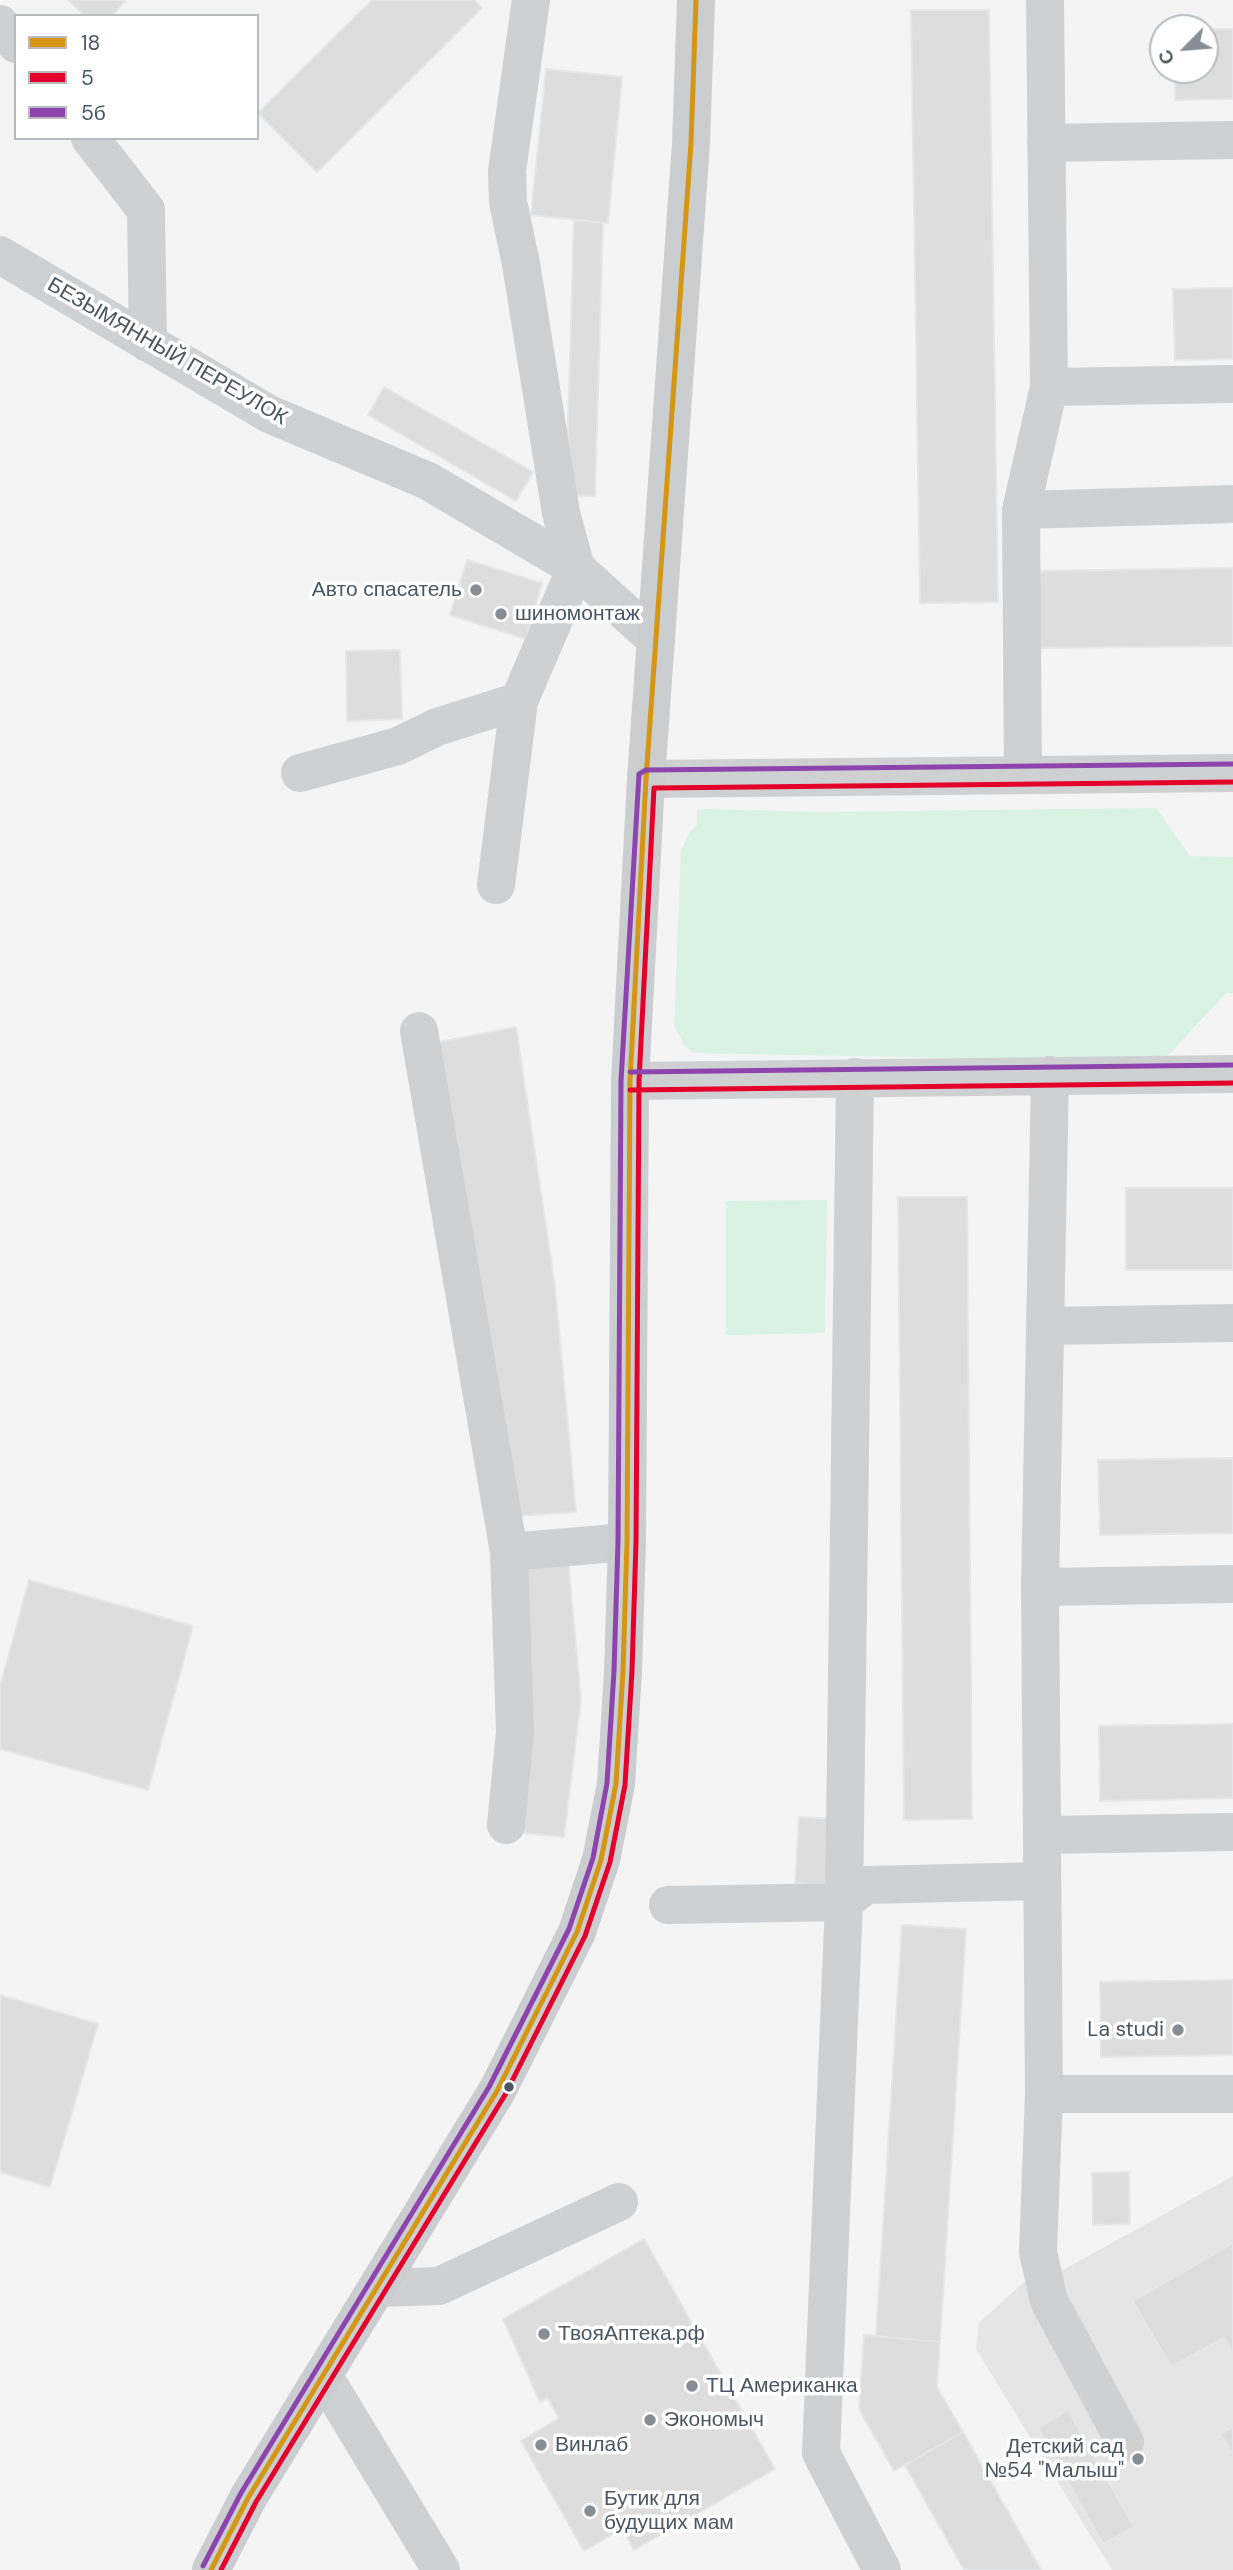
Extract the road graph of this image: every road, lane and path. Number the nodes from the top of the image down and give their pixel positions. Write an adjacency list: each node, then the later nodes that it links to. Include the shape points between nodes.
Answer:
1 (531, 0): 15 (street, via 507,171 508,202 561,513)
2 (696, 0): 16 (main road, via 691,143)
3 (1045, 0): 8 (street)
4 (0, 24): 5 (street)
5 (14, 42)
6 (92, 140): 10 (street, via 146,210)
7 (1233, 140): 8 (street)
8 (1045, 143): 12 (street)
9 (0, 255): 10 (street, БЕЗЫМЯННЫЙ ПЕРЕУЛОК)
10 (148, 342): 15 (street, БЕЗЫМЯННЫЙ ПЕРЕУЛОК, via 269,414 428,481)
11 (1233, 384): 12 (street)
12 (1049, 387): 14 (street)
13 (1233, 504): 14 (street)
14 (1021, 510): 20 (street)
15 (576, 568): 16 (street, БЕЗЫМЯННЫЙ ПЕРЕУЛОК); 17 (street)
16 (656, 639): 21 (main road)
17 (519, 701): 18 (street, via 437,727 398,746); 22 (street)
18 (300, 773)
19 (1233, 773): 20 (street)
20 (1023, 774): 21 (street)
21 (646, 779): 27 (main road)
22 (496, 885)
23 (419, 1031): 31 (street)
24 (1233, 1074): 25 (street)
25 (1050, 1075): 26 (street); 29 (street)
26 (855, 1077): 27 (street); 38 (street)
27 (630, 1081): 30 (main road)
28 (1233, 1323): 29 (street)
29 (1045, 1326): 33 (street)
30 (627, 1542): 31 (street); 43 (main road, via 616,1784 601,1860 577,1932 497,2091)
31 (509, 1552): 34 (street, via 515,1731)
32 (1233, 1584): 33 (street)
33 (1040, 1587): 36 (street)
34 (506, 1825)
35 (1233, 1832): 36 (street)
36 (1042, 1835): 37 (street)
37 (1042, 1881): 38 (street, via 866,1885); 40 (street)
38 (844, 1902): 39 (street); 48 (street, via 821,2453)
39 (668, 1905)
40 (1044, 2094): 41 (street); 45 (street, via 1038,2252 1043,2277 1049,2301)
41 (1233, 2094)
42 (619, 2202): 43 (street, via 439,2286)
43 (377, 2288): 44 (main road)
44 (323, 2375): 46 (main road, via 248,2498); 47 (street)
45 (1125, 2442)
46 (211, 2570)
47 (441, 2570)
48 (882, 2570)

